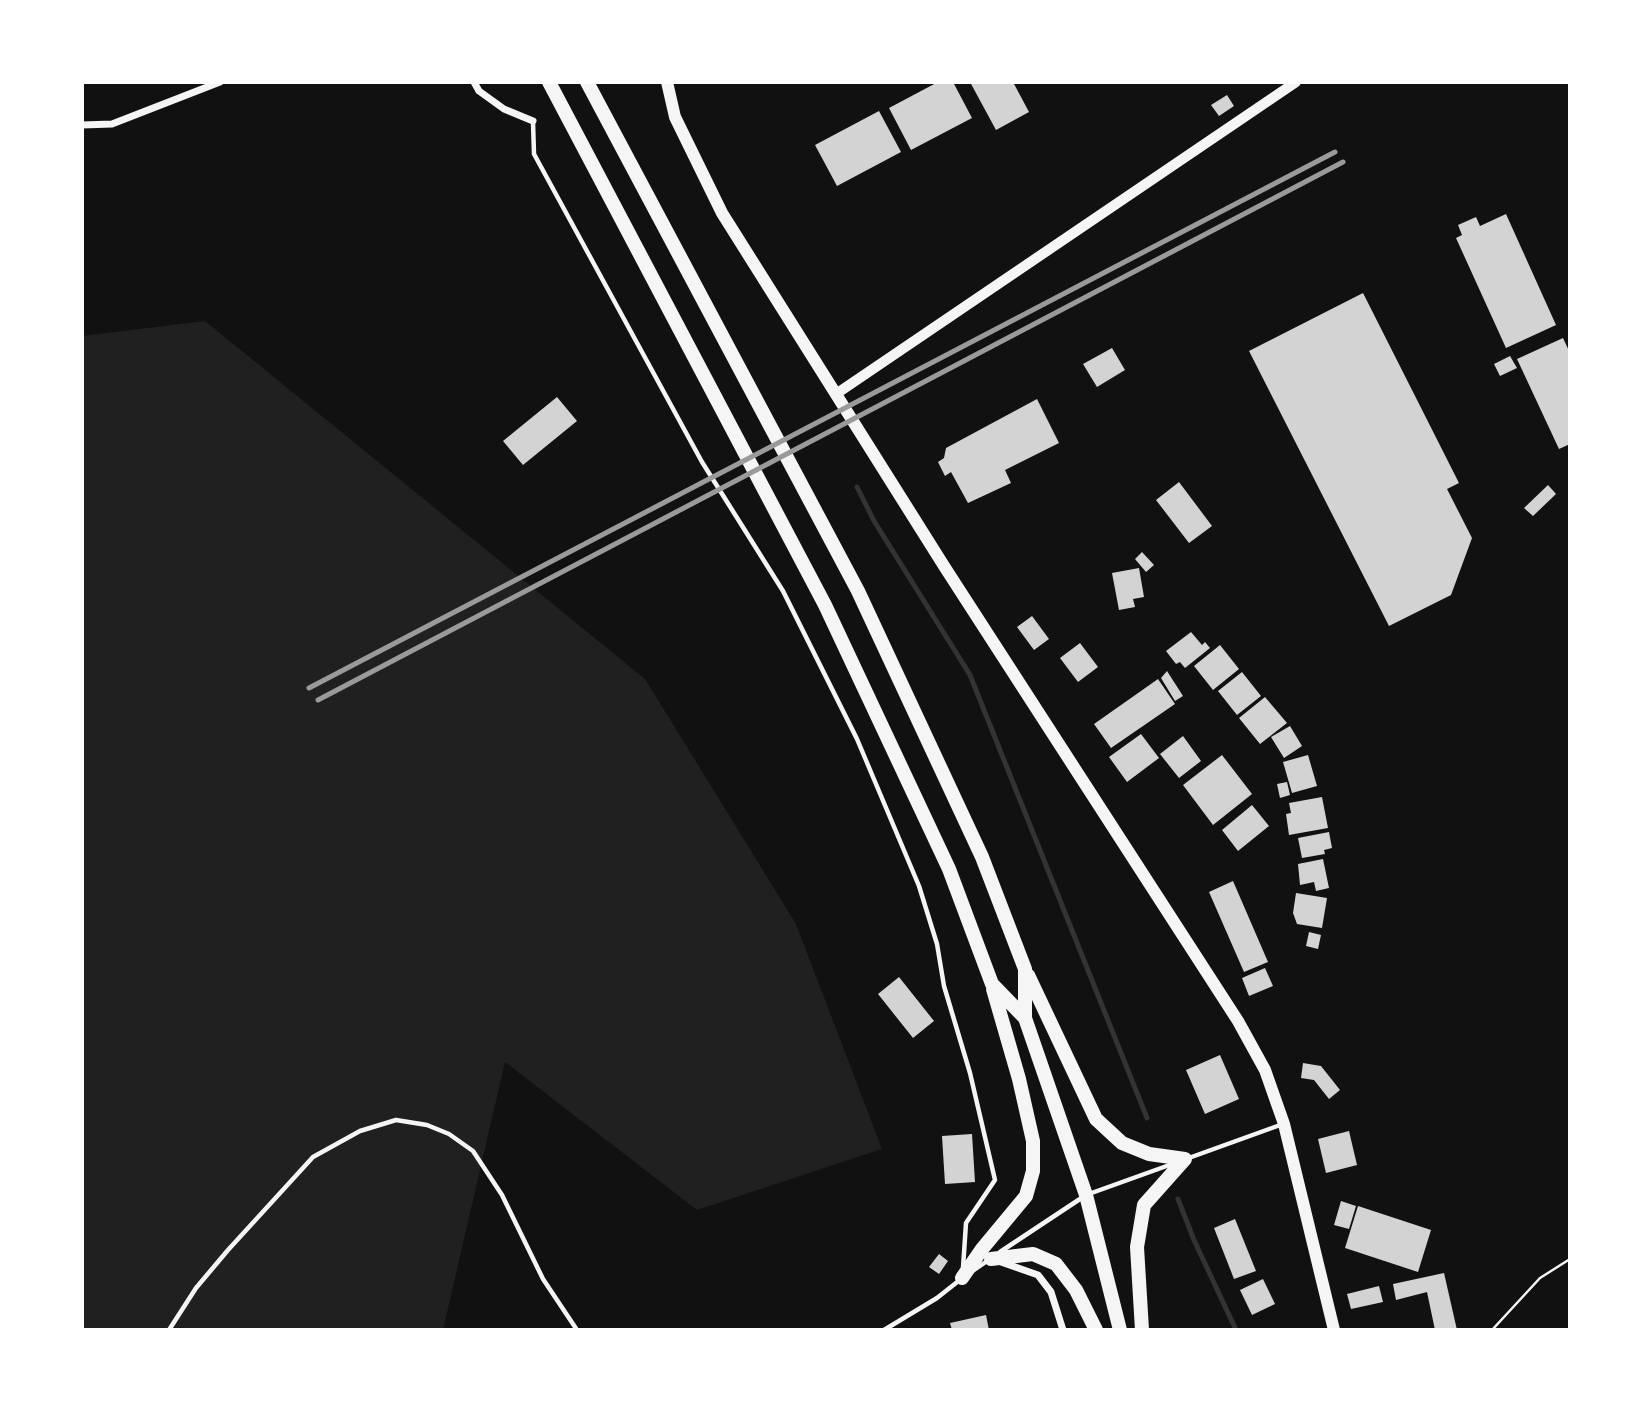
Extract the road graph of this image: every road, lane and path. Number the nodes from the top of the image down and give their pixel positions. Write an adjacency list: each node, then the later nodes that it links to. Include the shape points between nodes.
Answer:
1 (220, 82): 8 (street, via 113,124)
2 (474, 82): 7 (street, via 504,110)
3 (550, 82): 11 (main road, via 825,606 949,869)
4 (587, 82): 10 (main road, via 858,591 982,857)
5 (667, 82): 9 (main road, via 675,117 722,213)
6 (1296, 82): 9 (street)
7 (533, 121): 18 (lane, via 534,154 702,462 783,591 857,739 919,886 995,1180 966,1223)
8 (82, 125)
9 (836, 394): 13 (main road, via 1238,1021 1265,1070)
10 (1025, 969): 12 (main road); 14 (main road, via 1096,1119 1122,1143 1149,1154)
11 (992, 984): 12 (main road); 18 (main road, via 1033,1141 1033,1171 1026,1196)
12 (1025, 1018): 15 (main road)
13 (1284, 1124): 14 (lane); 26 (main road)
14 (1185, 1159): 15 (lane); 25 (main road, via 1143,1205 1137,1247)
15 (1086, 1195): 16 (lane); 24 (main road)
16 (991, 1259): 18 (lane); 22 (street, via 1038,1275 1051,1292); 23 (main road, via 1033,1254 1056,1264 1076,1290)
17 (1570, 1259): 27 (path, via 1540,1278)
18 (962, 1278): 21 (lane)
19 (169, 1330): 20 (lane, via 212,1269 313,1157 359,1131 396,1120 428,1125 473,1151 502,1195 543,1279)
20 (577, 1330)
21 (884, 1330)
22 (1063, 1330)
23 (1096, 1330)
24 (1120, 1330)
25 (1142, 1330)
26 (1334, 1330)
27 (1492, 1330)

